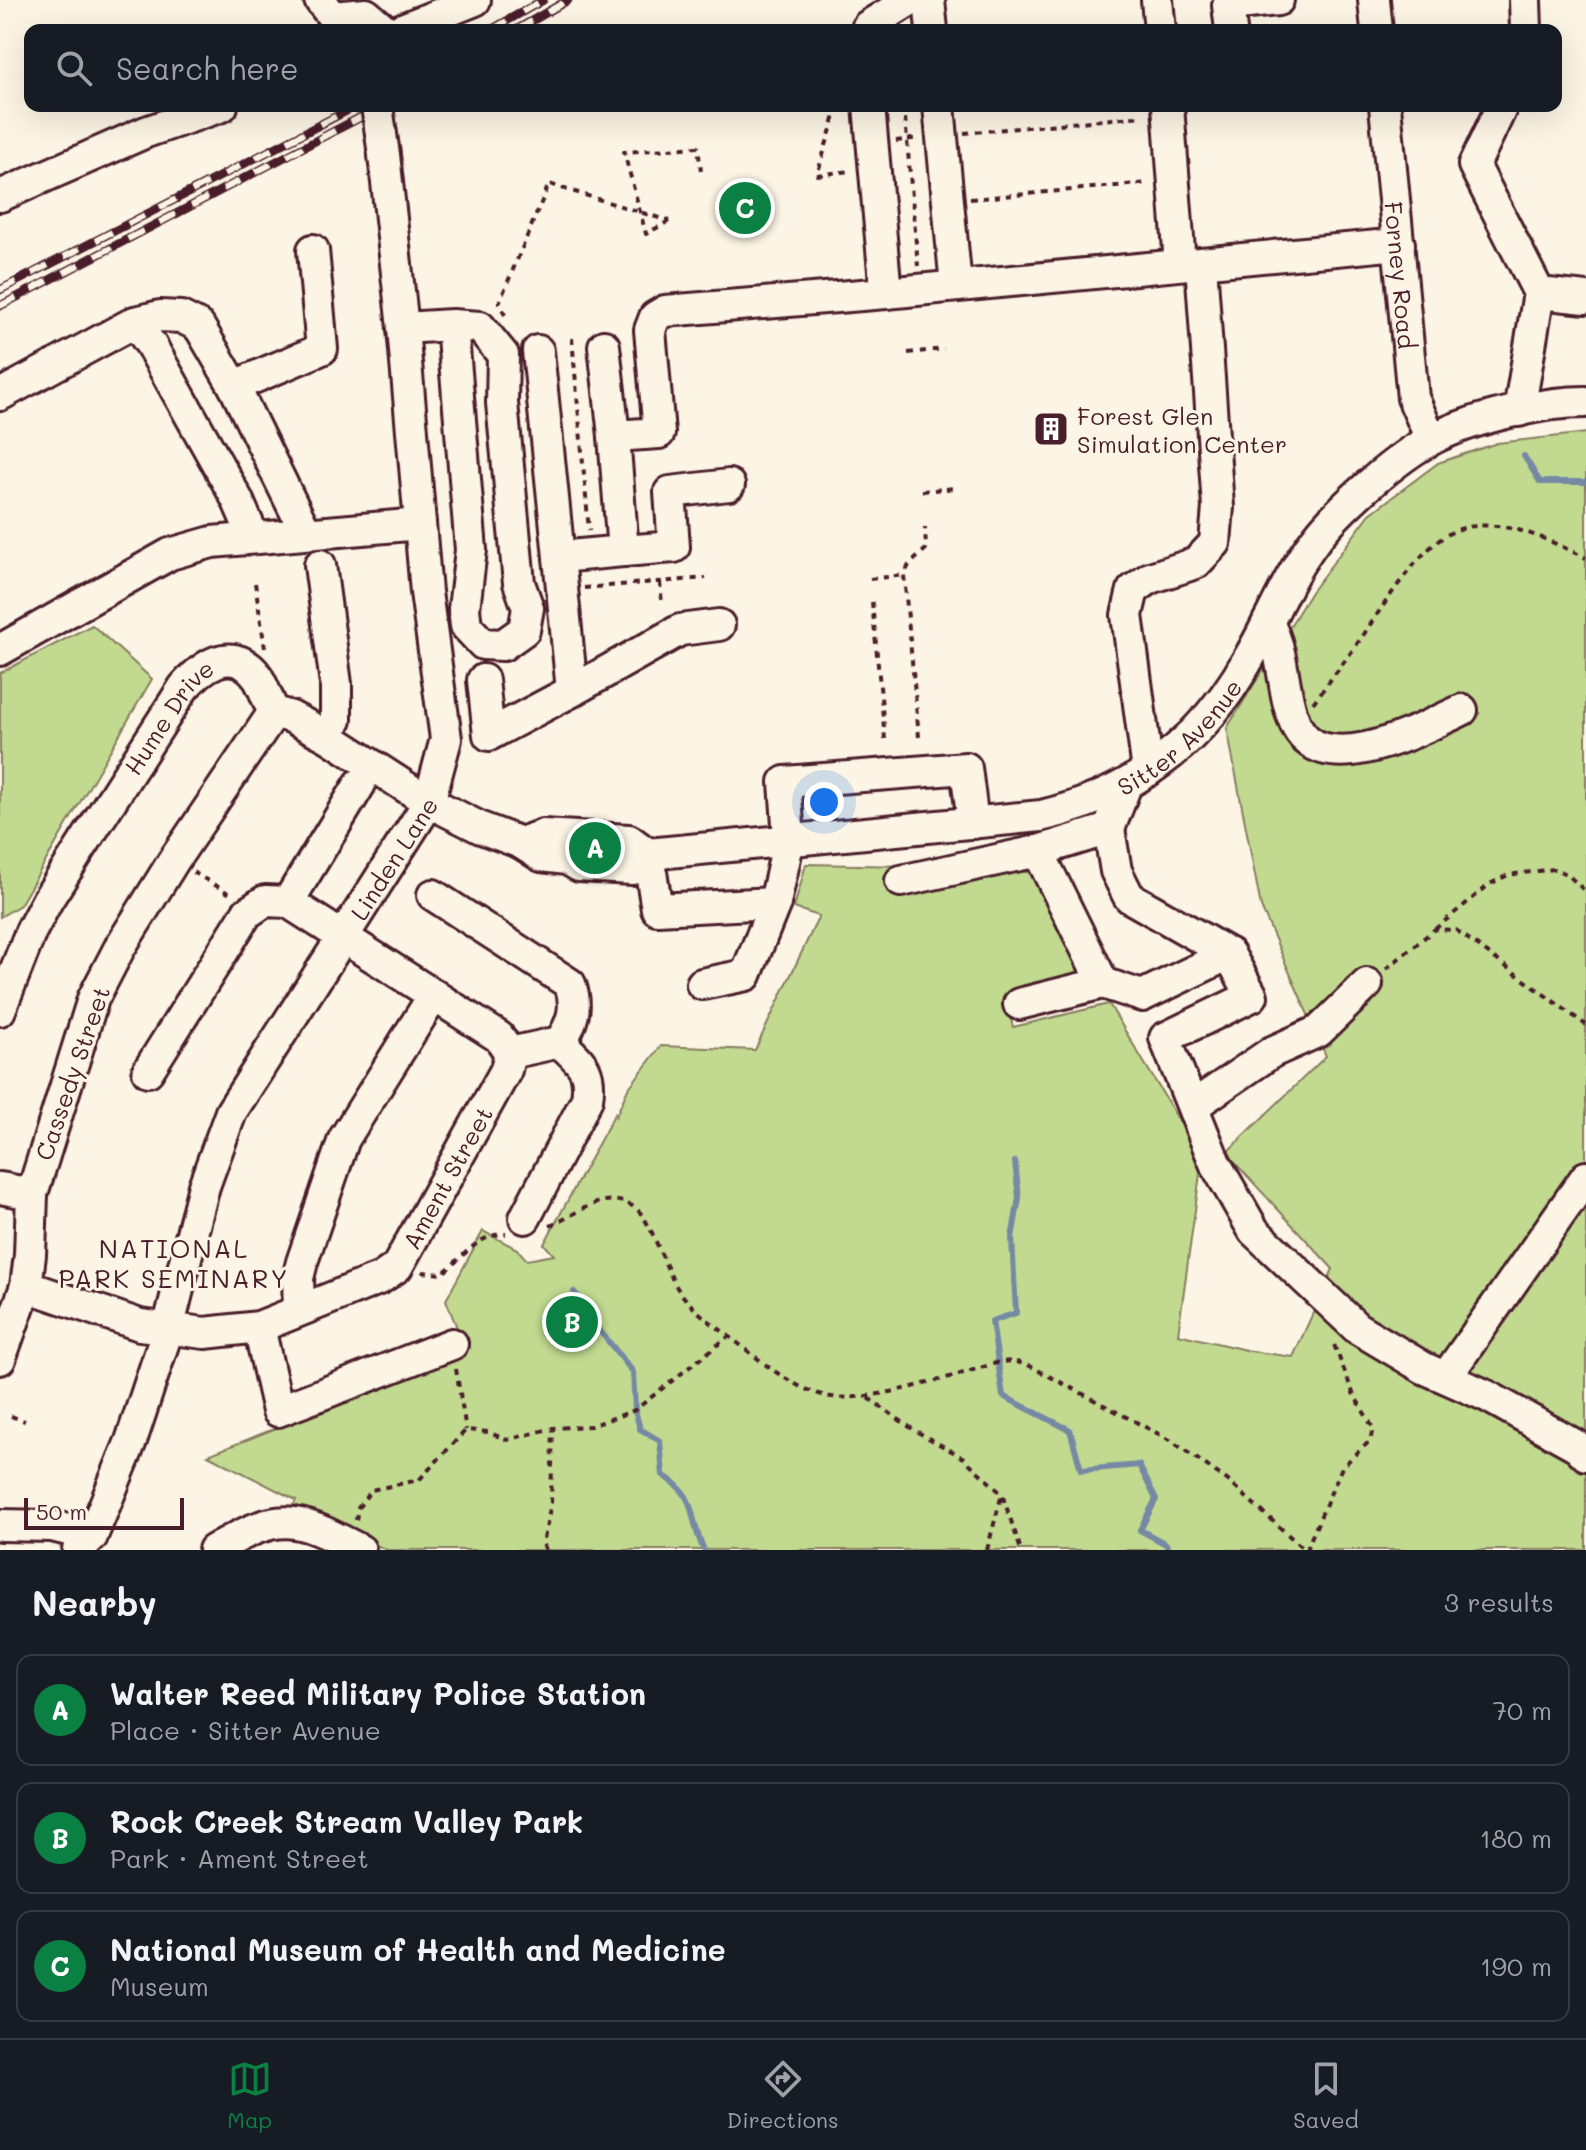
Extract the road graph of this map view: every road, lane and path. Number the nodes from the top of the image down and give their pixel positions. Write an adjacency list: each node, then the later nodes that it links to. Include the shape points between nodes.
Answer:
1 (475, 0): 11 (street)
2 (910, 0): 12 (street)
3 (929, 0): 13 (street)
4 (1157, 0): 14 (street)
5 (1278, 0): 8 (street)
6 (1374, 0): 15 (street)
7 (1525, 0): 16 (street)
8 (1229, 12)
9 (324, 16): 10 (street)
10 (371, 19)
11 (415, 24)
12 (871, 24)
13 (931, 24)
14 (1159, 24)
15 (1376, 24)
16 (1526, 24)
17 (204, 112): 31 (street)
18 (378, 112): 45 (street, Linden Lane, bridge)
19 (836, 112): 29 (path, via 817,175)
20 (870, 112): 39 (street)
21 (905, 112): 37 (path)
22 (940, 112): 38 (street)
23 (1151, 112): 27 (path)
24 (1168, 112): 30 (street)
25 (1386, 112): 34 (street, Forney Road)
26 (1499, 112): 40 (street, via 1474,165)
27 (959, 134)
28 (701, 171): 33 (path, via 698,147 624,152)
29 (855, 171)
30 (1174, 181): 32 (path); 36 (street)
31 (0, 196)
32 (964, 199)
33 (639, 212): 33 (path, via 654,216 669,221 646,234); 42 (path, via 549,184 499,303)
34 (1399, 244): 36 (street); 58 (street, Forney Road, via 1413,398)
35 (313, 250): 51 (street, via 322,349)
36 (1191, 264): 38 (street); 94 (street, via 1218,507 1215,543 1196,563 1150,578 1133,590 1127,615)
37 (918, 269)
38 (956, 286): 39 (street)
39 (886, 293): 57 (street, via 665,311 655,317 650,330 659,433)
40 (1539, 293): 41 (street); 56 (street)
41 (1586, 298)
42 (505, 316)
43 (135, 322): 51 (street, via 181,317 199,326); 52 (street); 67 (street)
44 (452, 325): 45 (street); 54 (street, via 480,327 503,355); 55 (street)
45 (403, 328): 64 (street, Linden Lane)
46 (572, 338): 68 (path)
47 (604, 346): 57 (street)
48 (944, 349): 50 (path)
49 (538, 351): 70 (street)
50 (908, 353)
51 (234, 386): 66 (street)
52 (0, 395)
53 (1586, 402): 56 (street, Sitter Avenue)
54 (502, 403): 55 (street); 55 (street, via 519,583 528,608 524,630 503,645 483,644 466,626 471,550)
55 (458, 406)
56 (1519, 411): 58 (street, Sitter Avenue)
57 (614, 436): 63 (street)
58 (1431, 439): 82 (street, Sitter Avenue, via 1361,493 1316,538)
59 (729, 485): 62 (street)
60 (956, 488): 61 (path)
61 (922, 491)
62 (670, 492): 63 (street); 69 (street, via 674,547)
63 (619, 496): 69 (street)
64 (420, 524): 66 (street); 96 (street, Linden Lane, via 446,739)
65 (925, 527): 74 (path, via 926,549)
66 (306, 533): 67 (street)
67 (254, 538): 84 (street, via 190,546 170,554)
68 (590, 540)
69 (623, 551): 70 (street)
70 (559, 557): 79 (street)
71 (1586, 558): 90 (path, via 1534,534 1501,528 1455,531 1414,565)
72 (320, 565): 91 (street, via 336,684 336,720)
73 (659, 570): 77 (path)
74 (904, 575): 76 (path); 92 (path)
75 (706, 578): 77 (path)
76 (870, 579)
77 (660, 582): 79 (path); 81 (path)
78 (255, 583): 85 (path)
79 (562, 590): 87 (street)
80 (872, 602): 93 (path)
81 (662, 604)
82 (1268, 622): 90 (street, via 1278,641); 94 (street, Sitter Avenue, via 1230,691 1207,719)
83 (719, 625): 87 (street, via 680,630)
84 (0, 650)
85 (268, 660)
86 (483, 680): 87 (street, via 489,735)
87 (572, 691)
88 (1462, 710): 90 (street, via 1400,739 1355,749 1322,748)
89 (274, 712): 91 (street); 110 (street, Hume Drive, via 254,672 236,662 215,661 201,669 79,848); 129 (street, Cassedy Street, via 174,860 93,999)
90 (1296, 726)
91 (327, 736): 96 (street)
92 (919, 737)
93 (885, 739)
94 (1137, 778): 97 (street, Sitter Avenue, via 1064,811); 98 (street)
95 (360, 784): 107 (street)
96 (429, 802): 101 (street, Sitter Avenue, via 541,856 579,866 632,869); 111 (street, Linden Lane)
97 (973, 823): 99 (street, Sitter Avenue); 99 (street, via 966,768 785,782)
98 (1109, 829): 100 (street); 113 (street, via 1116,871 1129,897)
99 (789, 839): 101 (street, Sitter Avenue); 108 (street)
100 (1038, 851): 103 (street); 114 (street)
101 (648, 854): 108 (street, via 657,909)
102 (188, 869): 106 (path)
103 (901, 881)
104 (1586, 892): 109 (path, via 1554,869 1508,875)
105 (433, 895): 123 (street, via 570,984 576,999 573,1017)
106 (232, 896)
107 (288, 902): 111 (street); 125 (street, via 265,901 247,913)
108 (775, 903): 115 (street, via 746,975)
109 (1435, 929): 116 (path); 121 (path, via 1456,930)
110 (31, 931): 112 (street); 120 (street, Hume Drive)
111 (342, 938): 117 (street); 136 (street, Linden Lane, via 231,1112 204,1186)
112 (0, 946)
113 (1229, 954): 118 (street); 122 (street, via 1252,996)
114 (1103, 983): 118 (street); 119 (street)
115 (702, 984)
116 (1367, 984): 126 (street, via 1319,1031 1272,1052)
117 (434, 995): 124 (street, via 499,1037); 134 (street, via 338,1152 300,1270)
118 (1142, 996): 122 (street)
119 (1019, 1004)
120 (0, 1010)
121 (1586, 1025)
122 (1165, 1038): 126 (street)
123 (560, 1042): 124 (street); 131 (street, via 586,1068 587,1099)
124 (510, 1053): 134 (street, Ament Street, via 506,1070 397,1267)
125 (148, 1071)
126 (1193, 1106): 133 (street, via 1215,1163 1254,1231)
127 (1586, 1177): 140 (street)
128 (0, 1188): 129 (street)
129 (32, 1194): 132 (street, Cassedy Street)
130 (633, 1205): 137 (path, via 642,1213 680,1293)
131 (525, 1218)
132 (26, 1286): 136 (street, via 140,1325); 139 (street, Cassedy Street)
133 (1327, 1301): 140 (street, via 1357,1328); 155 (path, via 1326,1324 1373,1428 1370,1441 1342,1467)
134 (299, 1310): 135 (street, Ament Street)
135 (259, 1327): 136 (street, Ament Street, via 205,1333); 138 (street, via 278,1411)
136 (168, 1329): 149 (street, Linden Lane)
137 (729, 1336): 141 (path, via 802,1388 825,1396); 144 (path, via 635,1410 591,1426)
138 (452, 1344): 145 (path)
139 (0, 1359)
140 (1446, 1377): 146 (street)
141 (866, 1396): 147 (path, via 964,1458); 155 (path, via 985,1366 1012,1361 1028,1365 1170,1440 1227,1480)
142 (11, 1416): 143 (path)
143 (25, 1421)
144 (553, 1428): 145 (path, via 507,1440); 152 (path)
145 (466, 1430): 150 (path, via 419,1480 371,1490 358,1508)
146 (1586, 1455)
147 (1002, 1494): 153 (path); 154 (path)
148 (0, 1525): 149 (street, via 52,1526)
149 (91, 1545)
150 (356, 1548): 151 (street, via 284,1521 244,1533)
151 (214, 1550)
152 (546, 1550)
153 (987, 1550)
154 (1021, 1550)
155 (1306, 1550)

